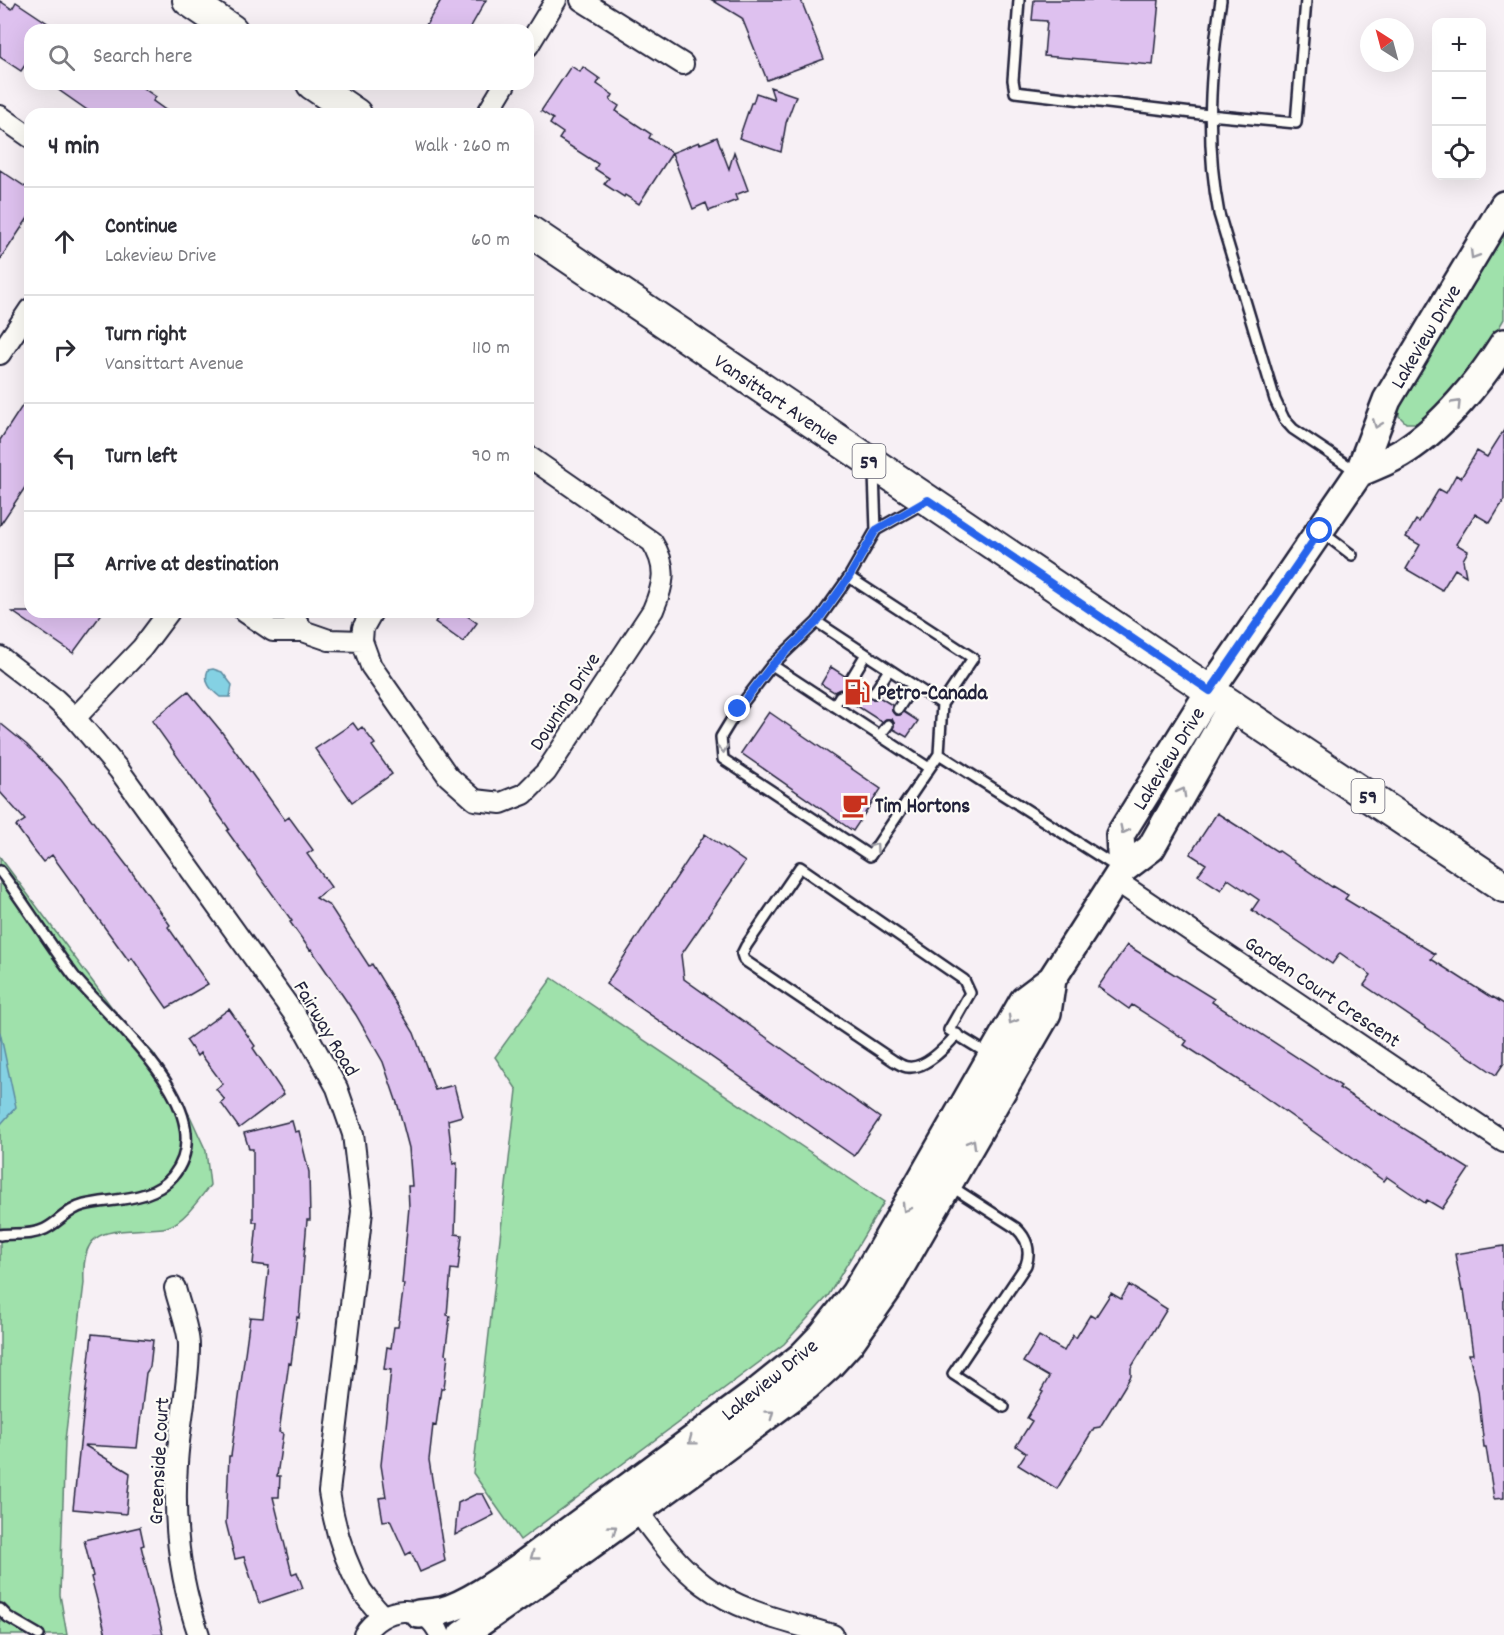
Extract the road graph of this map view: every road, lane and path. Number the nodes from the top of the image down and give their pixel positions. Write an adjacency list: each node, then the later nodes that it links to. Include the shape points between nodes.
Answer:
1 (188, 0): 7 (main road)
2 (556, 0): 8 (street)
3 (581, 0): 9 (street)
4 (1019, 0): 14 (lane, via 1015,92)
5 (1221, 0): 14 (lane)
6 (1305, 0): 14 (lane, via 1296,123)
7 (223, 24)
8 (534, 36)
9 (683, 64)
10 (321, 90): 12 (main road)
11 (501, 90): 13 (street)
12 (347, 108)
13 (491, 108)
14 (1209, 115): 24 (lane, via 1220,213 1275,400 1293,429)
15 (0, 116): 16 (street)
16 (24, 133)
17 (1504, 205): 24 (street, Lakeview Drive, one-way to 24, via 1387,400)
18 (534, 234): 23 (main road, Vansittart Avenue / 59)
19 (24, 318): 21 (street)
20 (1504, 343): 24 (street, one-way to 20, via 1406,450 1432,429 1475,385)
21 (0, 354)
22 (534, 460): 36 (street, Downing Drive, via 652,542 661,556 663,586 653,610 546,772 524,794 501,803 475,800 448,776 371,666)
23 (874, 464): 25 (main road, Vansittart Avenue / 59); 26 (lane)
24 (1359, 473): 27 (street, Lakeview Drive)
25 (928, 500): 26 (lane); 45 (main road, Vansittart Avenue / 59)
26 (876, 530): 29 (lane)
27 (1320, 531): 28 (lane); 45 (street, Lakeview Drive)
28 (1352, 555)
29 (849, 577): 34 (lane); 46 (lane, via 973,658)
30 (164, 618): 50 (street, via 142,648)
31 (254, 618): 35 (street, via 273,631)
32 (295, 618): 35 (street)
33 (369, 618): 36 (street)
34 (817, 622): 37 (lane); 39 (lane)
35 (303, 631): 36 (street, via 329,640)
36 (362, 641)
37 (866, 654): 40 (lane); 41 (lane)
38 (0, 657): 50 (street, Fairway Road)
39 (772, 665): 47 (lane); 55 (lane, one-way to 55, via 721,737 723,759 870,856)
40 (889, 670): 42 (lane); 43 (lane)
41 (850, 679)
42 (913, 686): 46 (lane); 48 (lane)
43 (874, 693)
44 (840, 696): 47 (lane)
45 (1221, 698): 57 (street, Lakeview Drive, via 1119,835); 58 (main road, Vansittart Avenue / 59)
46 (942, 705): 54 (lane)
47 (834, 706): 51 (lane)
48 (898, 709)
49 (863, 710): 51 (lane)
50 (75, 718): 69 (street, Fairway Road, via 124,777 302,1025 345,1110 354,1138 363,1211 329,1492 334,1524 344,1551 362,1590)
51 (856, 719): 53 (lane)
52 (888, 725): 53 (lane)
53 (880, 735): 55 (lane)
54 (939, 754): 55 (lane); 57 (lane)
55 (929, 768)
56 (0, 871): 63 (lane, via 79,981 153,1062 179,1109 186,1138 181,1164 160,1188 127,1199 82,1206 42,1230)
57 (1119, 875): 60 (street, Lakeview Drive, via 1052,979 1047,1014); 61 (street, Garden Court Crescent)
58 (1504, 887)
59 (957, 1035): 59 (lane, via 949,1030 970,993 964,980 800,867 746,946 744,960 907,1067 941,1053); 60 (lane)
60 (1003, 1063): 62 (street, Lakeview Drive)
61 (1504, 1142)
62 (938, 1177): 65 (lane, via 1016,1228 1028,1246 1026,1265 953,1374); 66 (street, Lakeview Drive, via 868,1318 829,1366 798,1392)
63 (0, 1235)
64 (175, 1288): 71 (street, Greenside Court, via 189,1344 177,1465 179,1543 185,1587)
65 (1004, 1407)
66 (630, 1501): 68 (street, Lakeview Drive, one-way to 68, via 495,1584 444,1610); 74 (street, Lakeview Drive, one-way to 66, via 561,1566); 75 (street, via 682,1565 704,1585 736,1603)
67 (0, 1609): 70 (lane)
68 (419, 1614): 69 (street, via 394,1611); 73 (street)
69 (382, 1616): 72 (street)
70 (39, 1635)
71 (200, 1635)
72 (364, 1635)
73 (440, 1635)
74 (462, 1635)
75 (832, 1635)

